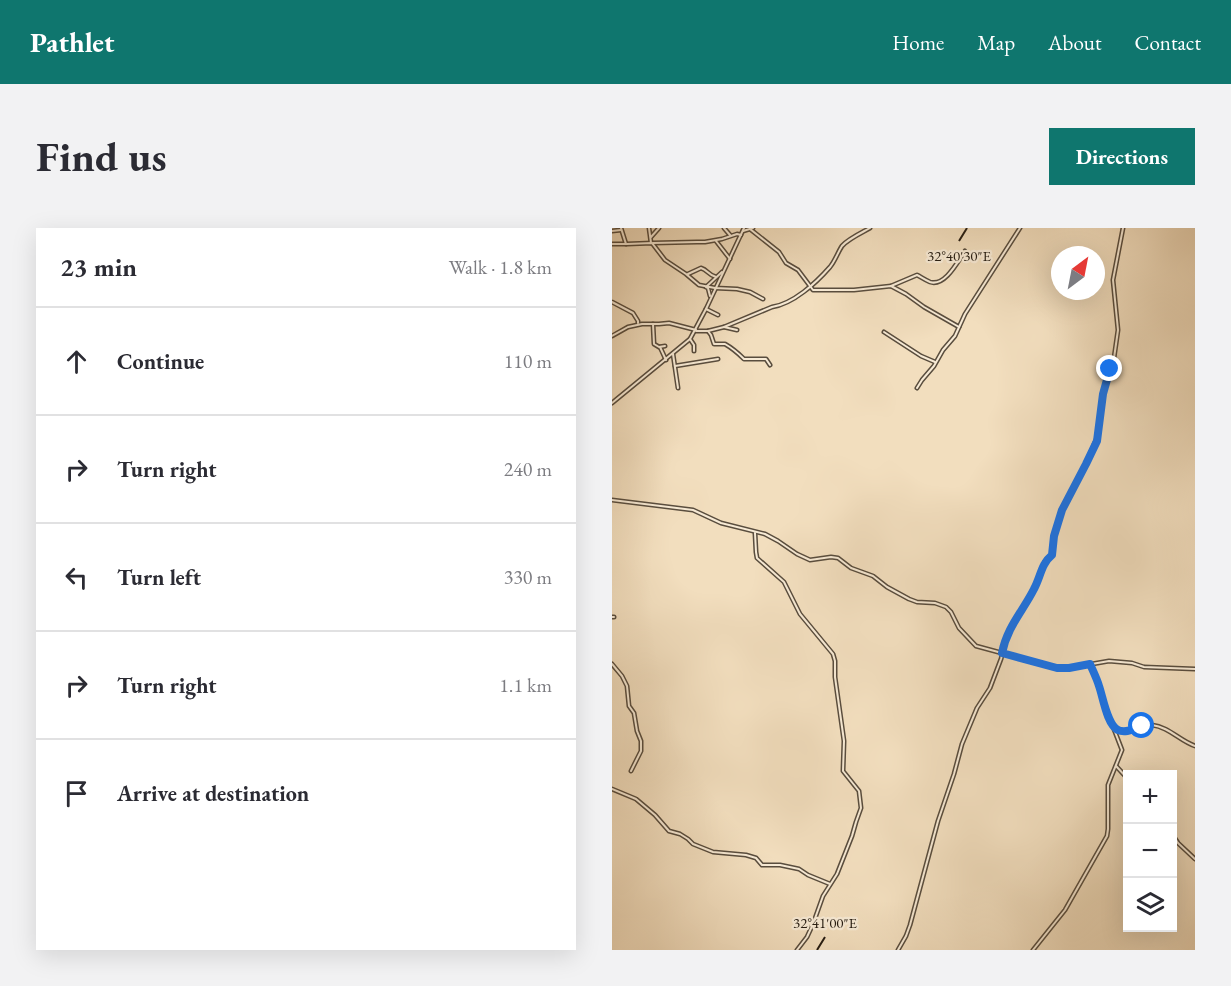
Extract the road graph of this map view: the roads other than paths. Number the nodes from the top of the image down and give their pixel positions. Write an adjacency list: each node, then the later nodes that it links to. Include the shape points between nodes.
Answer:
1 (649, 228): 11 (street)
2 (659, 228): 11 (street)
3 (724, 228): 12 (street)
4 (870, 228): 22 (street, via 843,245 830,267)
5 (1020, 228): 34 (street)
6 (1122, 228): 55 (street, via 1113,284 1118,330 1098,437 1062,510 1052,555 1045,560 1034,589 1011,626)
7 (621, 229): 9 (street); 16 (street)
8 (751, 229): 10 (street); 22 (street, via 798,270)
9 (612, 231)
10 (743, 232): 12 (street); 18 (street)
11 (651, 237): 14 (street)
12 (731, 237): 13 (street)
13 (716, 241): 14 (street); 18 (street)
14 (652, 243): 16 (street); 20 (street, via 665,260)
15 (612, 244): 16 (street)
16 (626, 244)
17 (965, 251): 23 (street, via 938,282 916,275)
18 (730, 259): 19 (street)
19 (724, 270): 21 (street); 25 (street)
20 (687, 275): 21 (street, via 701,268); 24 (street)
21 (716, 277): 24 (street)
22 (810, 286): 23 (street, via 825,291); 33 (street, via 779,306)
23 (891, 286): 34 (street)
24 (706, 287): 25 (street); 26 (street)
25 (715, 288): 26 (street); 27 (street, via 744,290)
26 (711, 299): 29 (street)
27 (762, 299)
28 (612, 302): 31 (street, via 633,313)
29 (706, 309): 30 (street); 35 (street)
30 (718, 315)
31 (638, 324): 32 (street); 39 (street)
32 (653, 324): 35 (street, via 669,322); 42 (street, via 654,343)
33 (724, 327): 36 (street); 37 (street)
34 (959, 327): 47 (street)
35 (695, 330): 37 (street); 40 (street)
36 (737, 330)
37 (708, 331): 48 (street, via 715,345 728,346 744,359 766,359)
38 (884, 332): 47 (street)
39 (612, 336)
40 (690, 339): 43 (street); 44 (street)
41 (665, 346): 42 (street)
42 (660, 347): 46 (street)
43 (694, 351)
44 (673, 354): 46 (street); 49 (street)
45 (718, 359): 49 (street)
46 (666, 360): 52 (street)
47 (935, 363): 51 (street)
48 (770, 365)
49 (675, 366): 50 (street)
50 (678, 388)
51 (917, 388)
52 (612, 403)
53 (612, 500): 54 (street, via 693,510 721,523)
54 (754, 531): 55 (street, via 770,536 808,560 838,558 911,600 942,605 950,610 960,630 974,644); 67 (street, via 757,558 784,582 800,614 835,659 844,741 843,771 859,791 862,806 844,858)
55 (1002, 653): 57 (street, via 1057,668); 69 (street, via 990,688 960,749 910,925)
56 (612, 664): 62 (street, via 627,686 641,741 641,752)
57 (1090, 664): 58 (street, via 1109,661); 59 (street)
58 (1195, 669)
59 (1113, 727): 60 (street, via 1125,731 1147,724 1157,726); 61 (street, via 1122,750)
60 (1195, 746)
61 (1116, 766): 63 (street); 70 (street, via 1108,785 1107,836 1065,910)
62 (631, 771)
63 (1123, 774)
64 (612, 789): 67 (street, via 636,800 670,831 693,844 713,852 747,855 762,865 802,870)
65 (1177, 842): 66 (street)
66 (1195, 859)
67 (830, 884): 68 (street, via 810,931)
68 (797, 950)
69 (898, 950)
70 (1033, 950)

